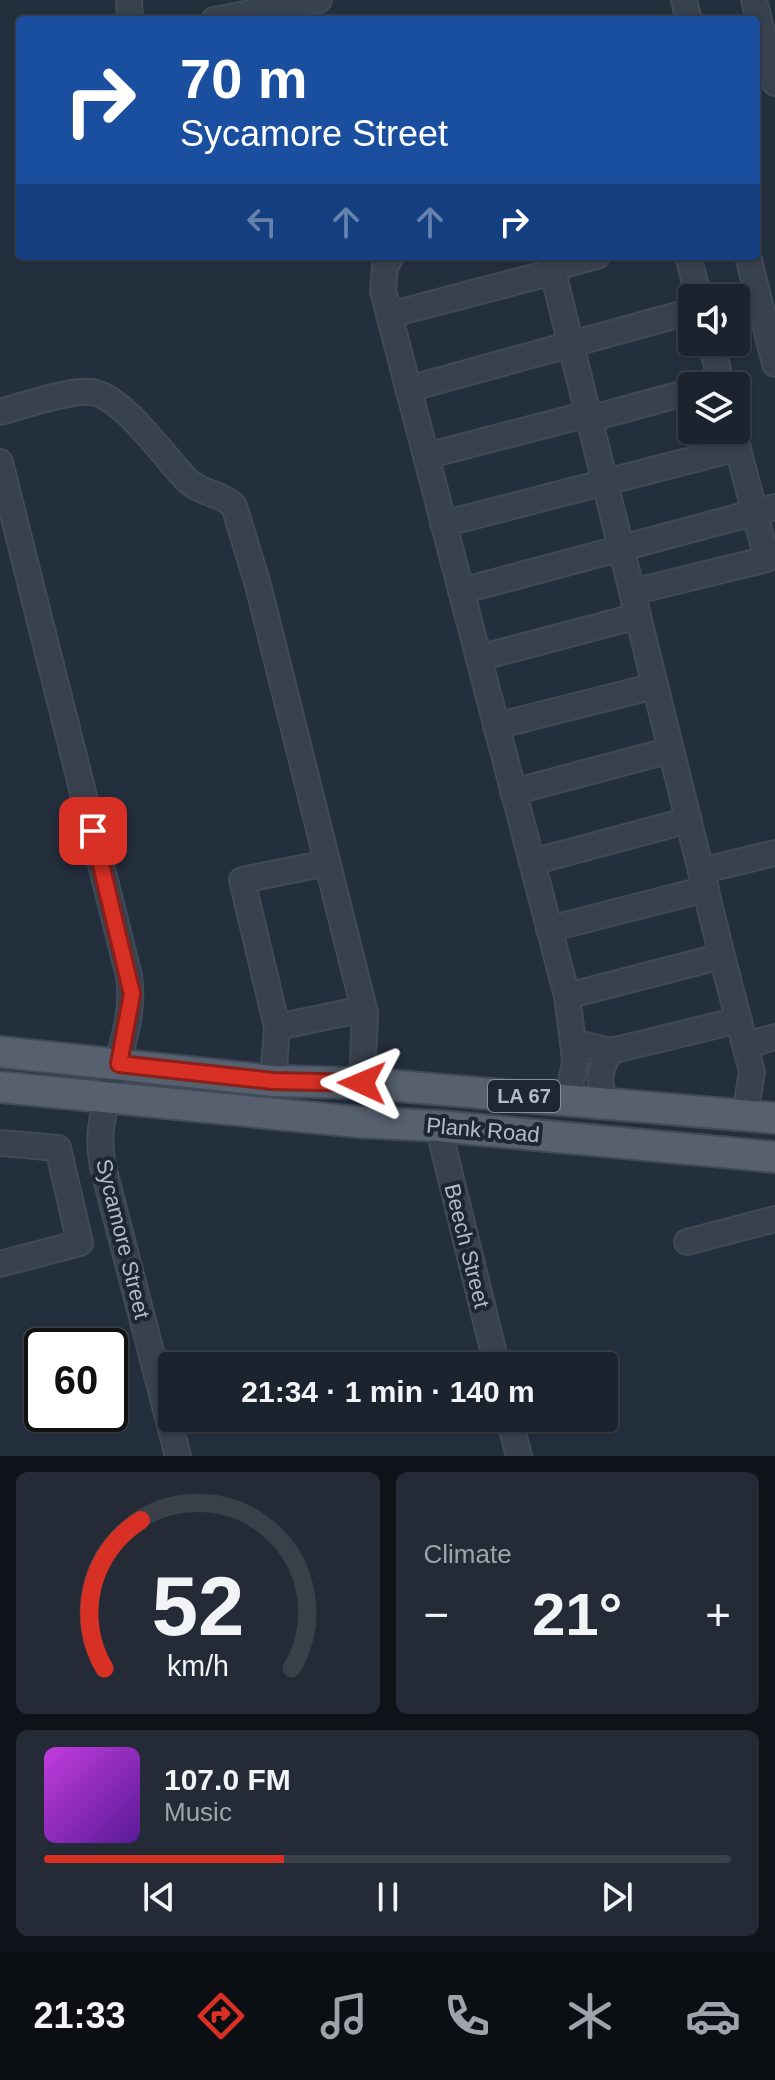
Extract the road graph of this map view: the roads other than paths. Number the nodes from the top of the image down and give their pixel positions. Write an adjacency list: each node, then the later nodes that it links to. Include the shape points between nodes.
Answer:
1 (319, 0): 2 (street)
2 (235, 16)
3 (760, 24): 4 (street)
4 (775, 83)
5 (389, 260): 11 (street, via 383,291)
6 (577, 260): 9 (street)
7 (689, 260): 10 (street)
8 (749, 260): 14 (street)
9 (551, 265): 11 (street); 13 (street)
10 (695, 284)
11 (389, 315): 15 (street)
12 (678, 315): 13 (street)
13 (571, 345): 15 (street); 18 (street)
14 (775, 364)
15 (408, 389): 21 (street)
16 (678, 395): 18 (street)
17 (0, 412): 38 (street, via 93,392 136,423 198,490 234,506)
18 (589, 417): 21 (street); 23 (street)
19 (720, 444): 23 (street)
20 (737, 444): 24 (street)
21 (426, 456): 25 (street)
22 (0, 462): 51 (street, Sycamore Street, via 129,976 131,1010)
23 (605, 481): 25 (street); 26 (street)
24 (765, 509): 26 (street); 28 (street, via 767,559)
25 (443, 524): 27 (street)
26 (621, 548): 27 (street); 28 (street)
27 (461, 591): 30 (street)
28 (632, 592): 29 (street)
29 (638, 616): 30 (street); 31 (street)
30 (479, 658): 32 (street)
31 (655, 686): 32 (street); 33 (street)
32 (496, 726): 34 (street)
33 (671, 750): 34 (street); 35 (street)
34 (513, 792): 37 (street)
35 (689, 820): 37 (street); 39 (street)
36 (775, 853): 39 (street)
37 (532, 862): 40 (street)
38 (327, 863): 43 (street); 45 (street, via 242,880)
39 (704, 880): 40 (street); 41 (street)
40 (549, 929): 42 (street)
41 (722, 956): 42 (street); 44 (street)
42 (567, 996): 47 (street)
43 (364, 1009): 45 (street); 53 (street)
44 (739, 1020): 48 (street); 49 (street)
45 (277, 1027): 52 (street)
46 (775, 1037): 48 (street)
47 (573, 1042): 49 (street); 56 (street, via 575,1063)
48 (747, 1045): 58 (street, via 752,1072)
49 (611, 1051): 57 (street, via 598,1080)
50 (0, 1052): 51 (main road, Plank Road / LA 67)
51 (119, 1064): 52 (main road, Plank Road / LA 67); 55 (street, Sycamore Street)
52 (273, 1081): 53 (main road, Plank Road / LA 67)
53 (362, 1083): 56 (main road, Plank Road / LA 67)
54 (0, 1087): 55 (main road, Plank Road / LA 67)
55 (109, 1099): 60 (main road, Plank Road / LA 67); 64 (street, Sycamore Street, via 100,1132)
56 (567, 1100): 57 (main road, Plank Road / LA 67); 61 (main road, via 558,1119 500,1117 488,1120)
57 (605, 1102): 58 (main road, Plank Road / LA 67)
58 (745, 1115): 59 (main road, Plank Road / LA 67)
59 (775, 1118)
60 (438, 1126): 61 (main road, Plank Road / LA 67); 69 (street, Beech Street)
61 (481, 1130): 63 (main road, Plank Road / LA 67)
62 (0, 1143): 65 (street, via 58,1148)
63 (775, 1157)
64 (114, 1204): 65 (street); 71 (street, Sycamore Street)
65 (74, 1214): 68 (street, via 80,1243)
66 (775, 1219): 67 (street)
67 (687, 1242)
68 (0, 1264)
69 (494, 1352)
70 (513, 1432): 72 (street)
71 (178, 1456)
72 (519, 1456)

